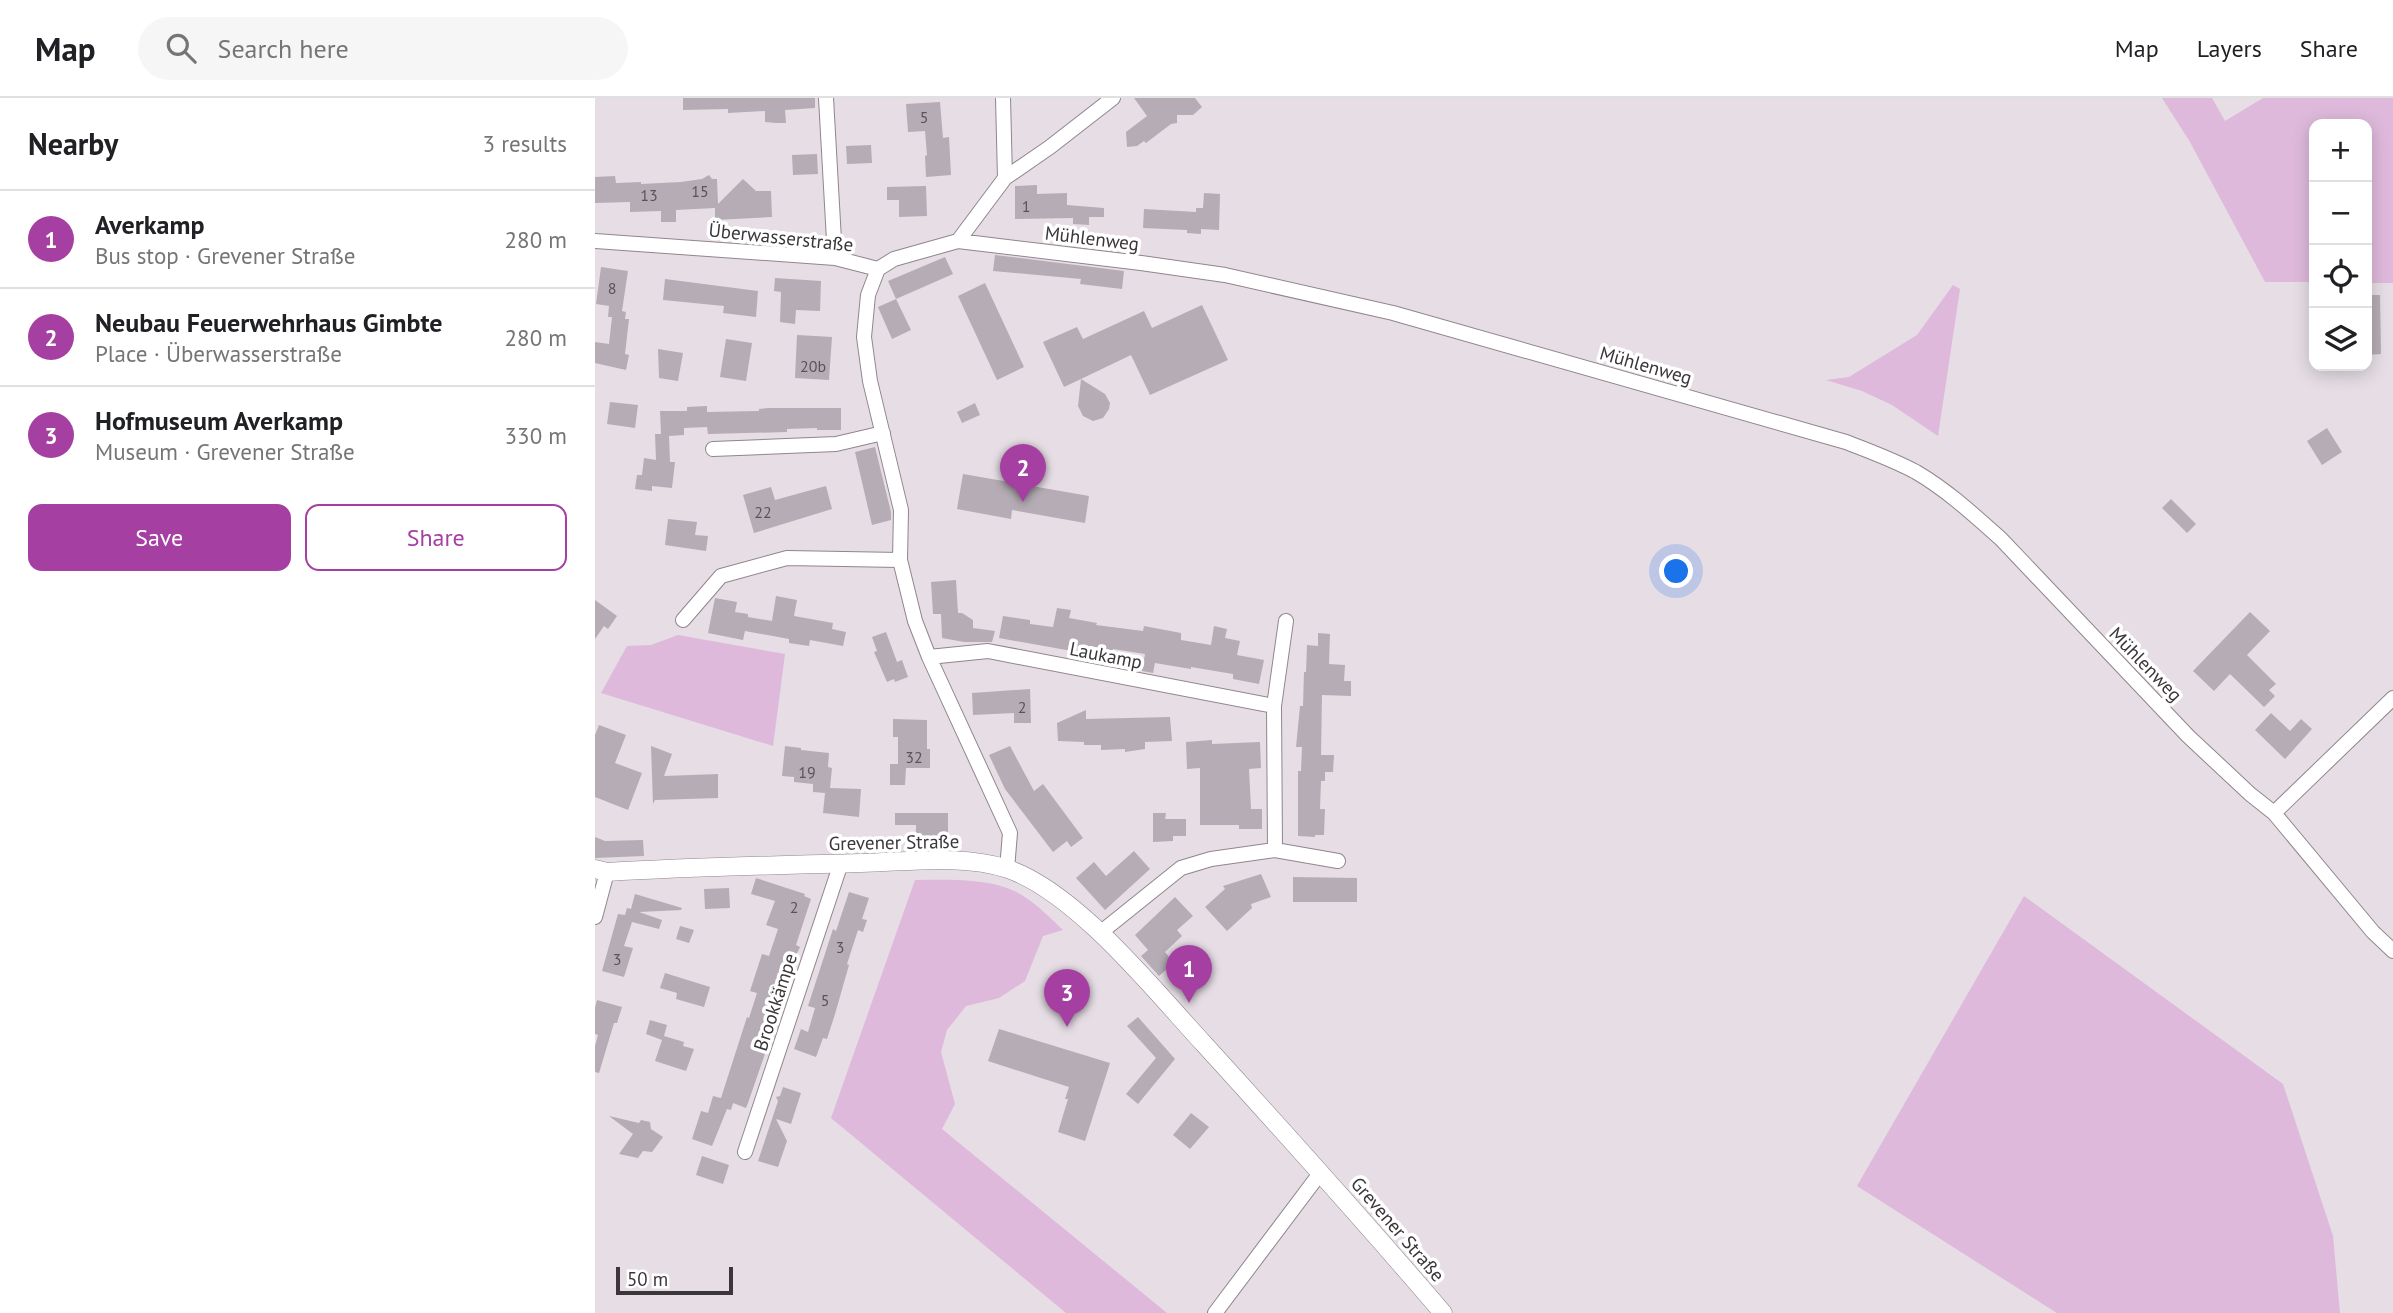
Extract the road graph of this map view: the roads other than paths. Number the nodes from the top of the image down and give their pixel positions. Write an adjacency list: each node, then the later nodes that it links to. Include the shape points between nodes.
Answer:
1 (826, 98): 7 (street)
2 (1003, 98): 4 (street)
3 (1113, 98): 4 (street)
4 (1005, 178): 6 (street)
5 (595, 241): 7 (street, Überwasserstraße)
6 (958, 241): 8 (street, Mühlenweg, via 894,259); 17 (street, Mühlenweg, via 1225,275 1393,313 1846,442 1889,459 1917,472 1976,516 2188,736)
7 (835, 258): 8 (street, Überwasserstraße)
8 (878, 269): 9 (street, Überwasserstraße, via 868,295 863,337)
9 (883, 433): 10 (street, via 836,444); 11 (street, Überwasserstraße, via 901,510)
10 (713, 449)
11 (901, 560): 12 (street, via 787,558 721,576); 14 (street, Überwasserstraße)
12 (683, 620)
13 (1286, 621): 16 (street)
14 (929, 657): 16 (street, Laukamp, via 988,651); 21 (street, Überwasserstraße, via 1010,833)
15 (2393, 698): 17 (street)
16 (1274, 706): 18 (street)
17 (2274, 813): 25 (street, Mühlenweg)
18 (1275, 850): 19 (street); 24 (street, via 1181,868)
19 (1338, 861)
20 (841, 863): 21 (street, Grevener Straße, via 950,861); 22 (street, Grevener Straße); 26 (street, Brookkämpe)
21 (1007, 869): 24 (street, Grevener Straße, via 1038,882)
22 (601, 871): 23 (street)
23 (595, 917)
24 (1100, 933): 27 (street, Grevener Straße)
25 (2393, 951)
26 (745, 1152)
27 (1321, 1172): 28 (street); 29 (street, Grevener Straße)
28 (1215, 1313)
29 (1443, 1313)

